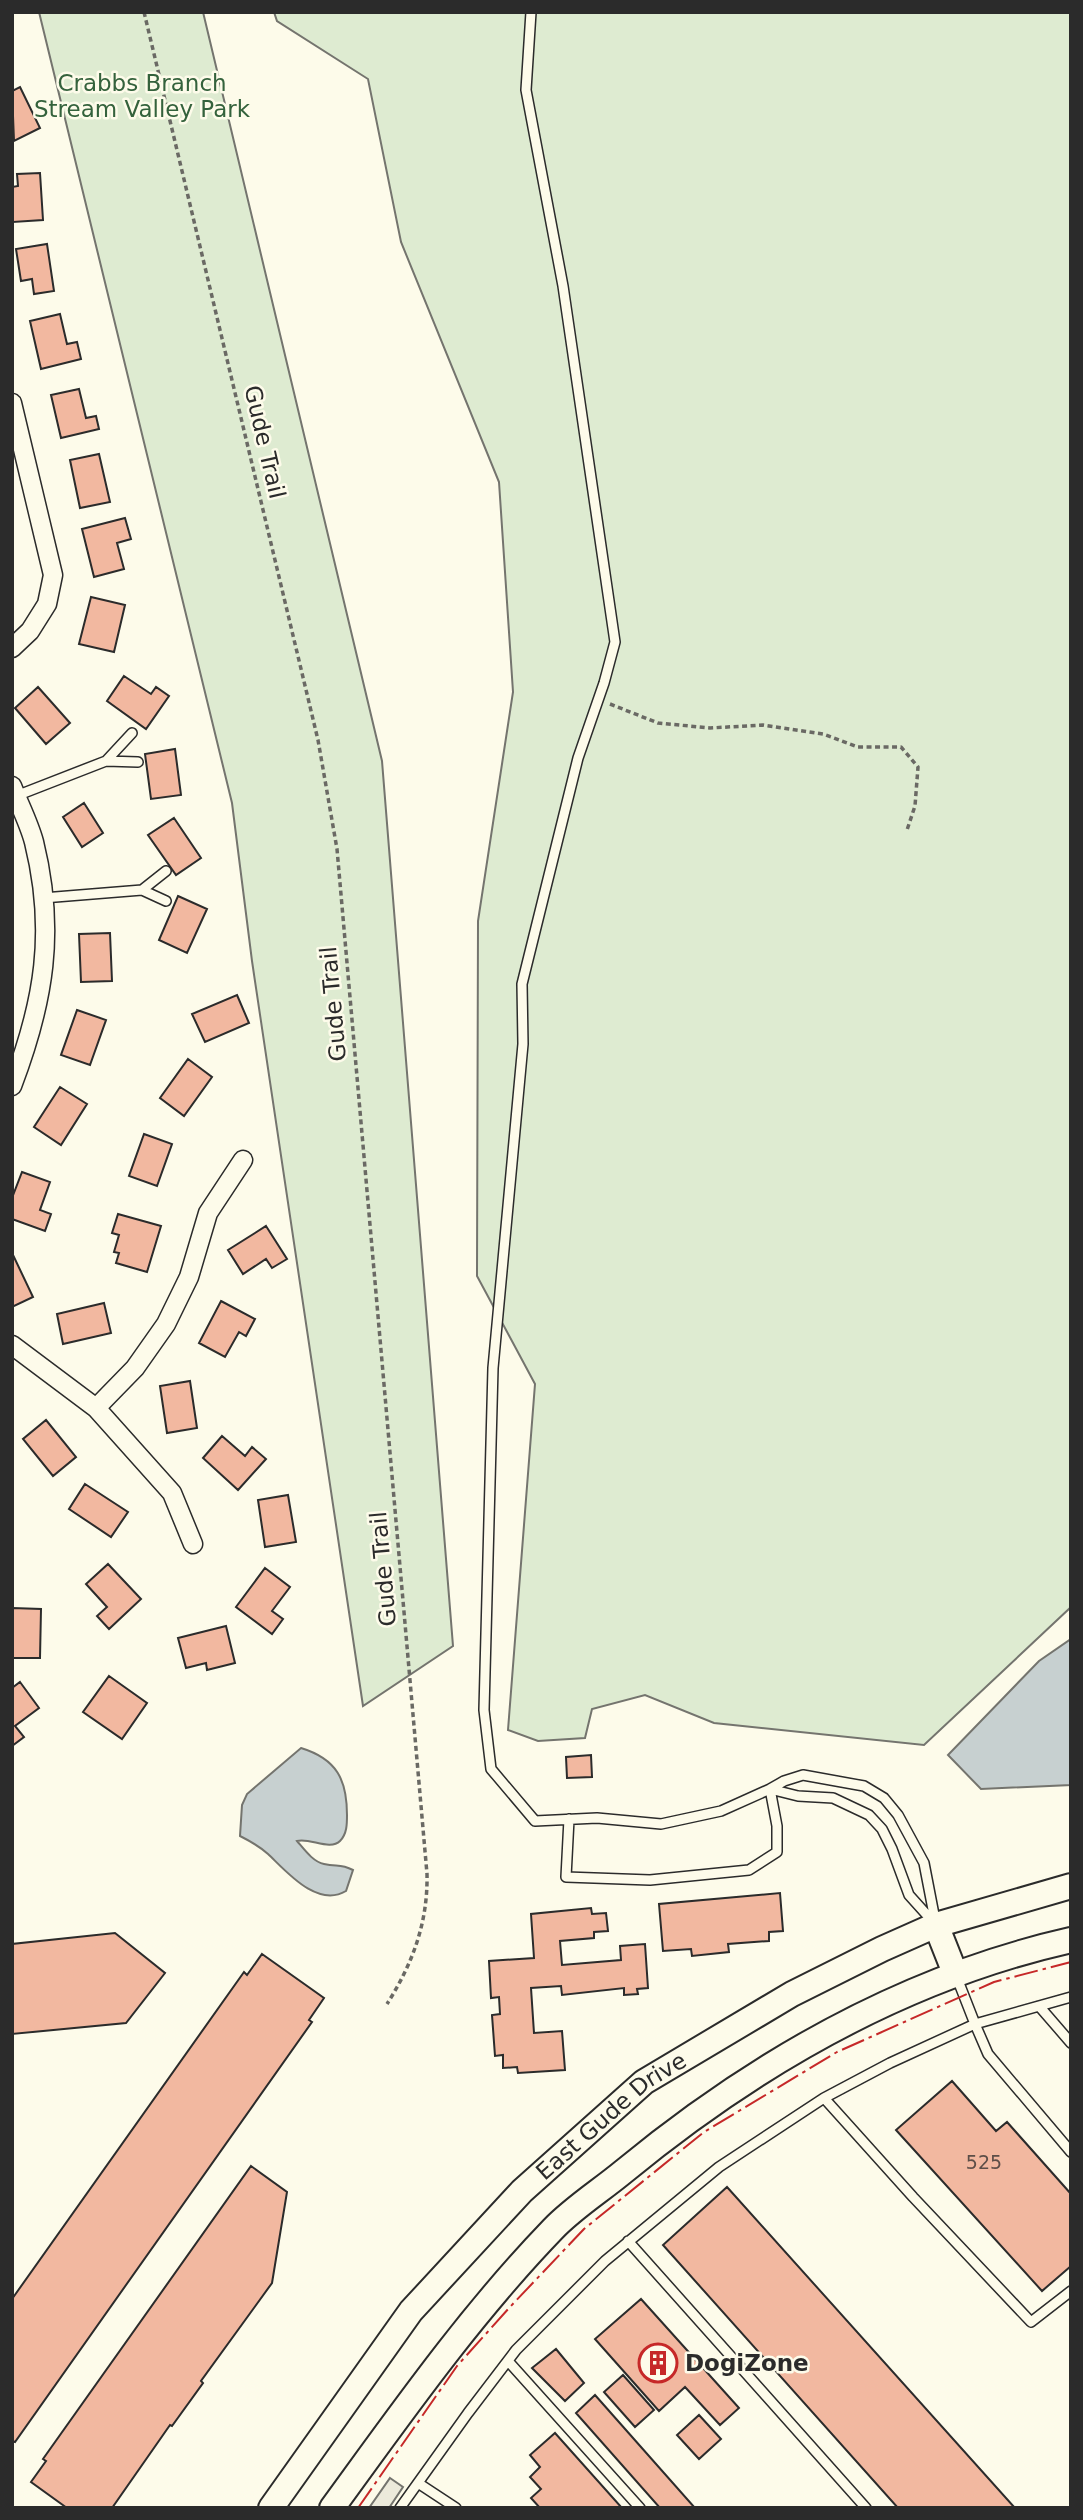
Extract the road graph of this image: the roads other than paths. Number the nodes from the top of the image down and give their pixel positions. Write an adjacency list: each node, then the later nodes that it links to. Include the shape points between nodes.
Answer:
1 (531, 12): 18 (lane, via 526,90 564,286 615,642 578,758 522,984 523,1044 493,1368 485,1697 491,1769 535,1821)
2 (12, 403): 3 (street, via 52,575 47,604 30,631)
3 (12, 648)
4 (132, 733): 5 (lane)
5 (106, 761): 6 (lane); 7 (lane)
6 (138, 762)
7 (14, 791): 10 (street, via 33,840)
8 (166, 870): 9 (lane)
9 (142, 890): 10 (lane); 11 (lane)
10 (43, 898): 12 (street, via 46,934 41,995)
11 (166, 901)
12 (12, 1086)
13 (243, 1160): 15 (street, via 208,1213 189,1277 166,1324 135,1368)
14 (12, 1345): 15 (street)
15 (96, 1408): 16 (street, via 172,1493)
16 (193, 1544)
17 (770, 1789): 18 (lane, via 721,1811 661,1824); 18 (lane, via 777,1853 749,1870 650,1880 566,1877); 20 (lane, via 833,1797 869,1815 892,1849 909,1895); 20 (lane, via 803,1774 864,1786 884,1798 924,1863)
18 (569, 1819)
19 (1071, 1886): 20 (main road, East Gude Drive)
20 (936, 1925): 22 (main road); 33 (main road, East Gude Drive, via 792,1994 644,2082 522,2191 411,2311)
21 (1071, 1940): 22 (main road)
22 (955, 1973): 25 (lane); 34 (main road, via 868,2011 777,2062 688,2121 554,2228 452,2344)
23 (1071, 1997): 24 (lane)
24 (1039, 2006): 25 (lane); 26 (lane)
25 (975, 2024): 27 (lane); 28 (lane, via 988,2054)
26 (1071, 2043)
27 (824, 2098): 29 (lane, via 719,2166); 30 (lane, via 1031,2322)
28 (1071, 2152)
29 (628, 2241): 31 (lane); 38 (lane)
30 (1071, 2291)
31 (508, 2361): 32 (lane); 37 (lane)
32 (418, 2483): 35 (lane); 36 (lane)
33 (271, 2508)
34 (332, 2508)
35 (400, 2508)
36 (456, 2508)
37 (640, 2508)
38 (866, 2508)

